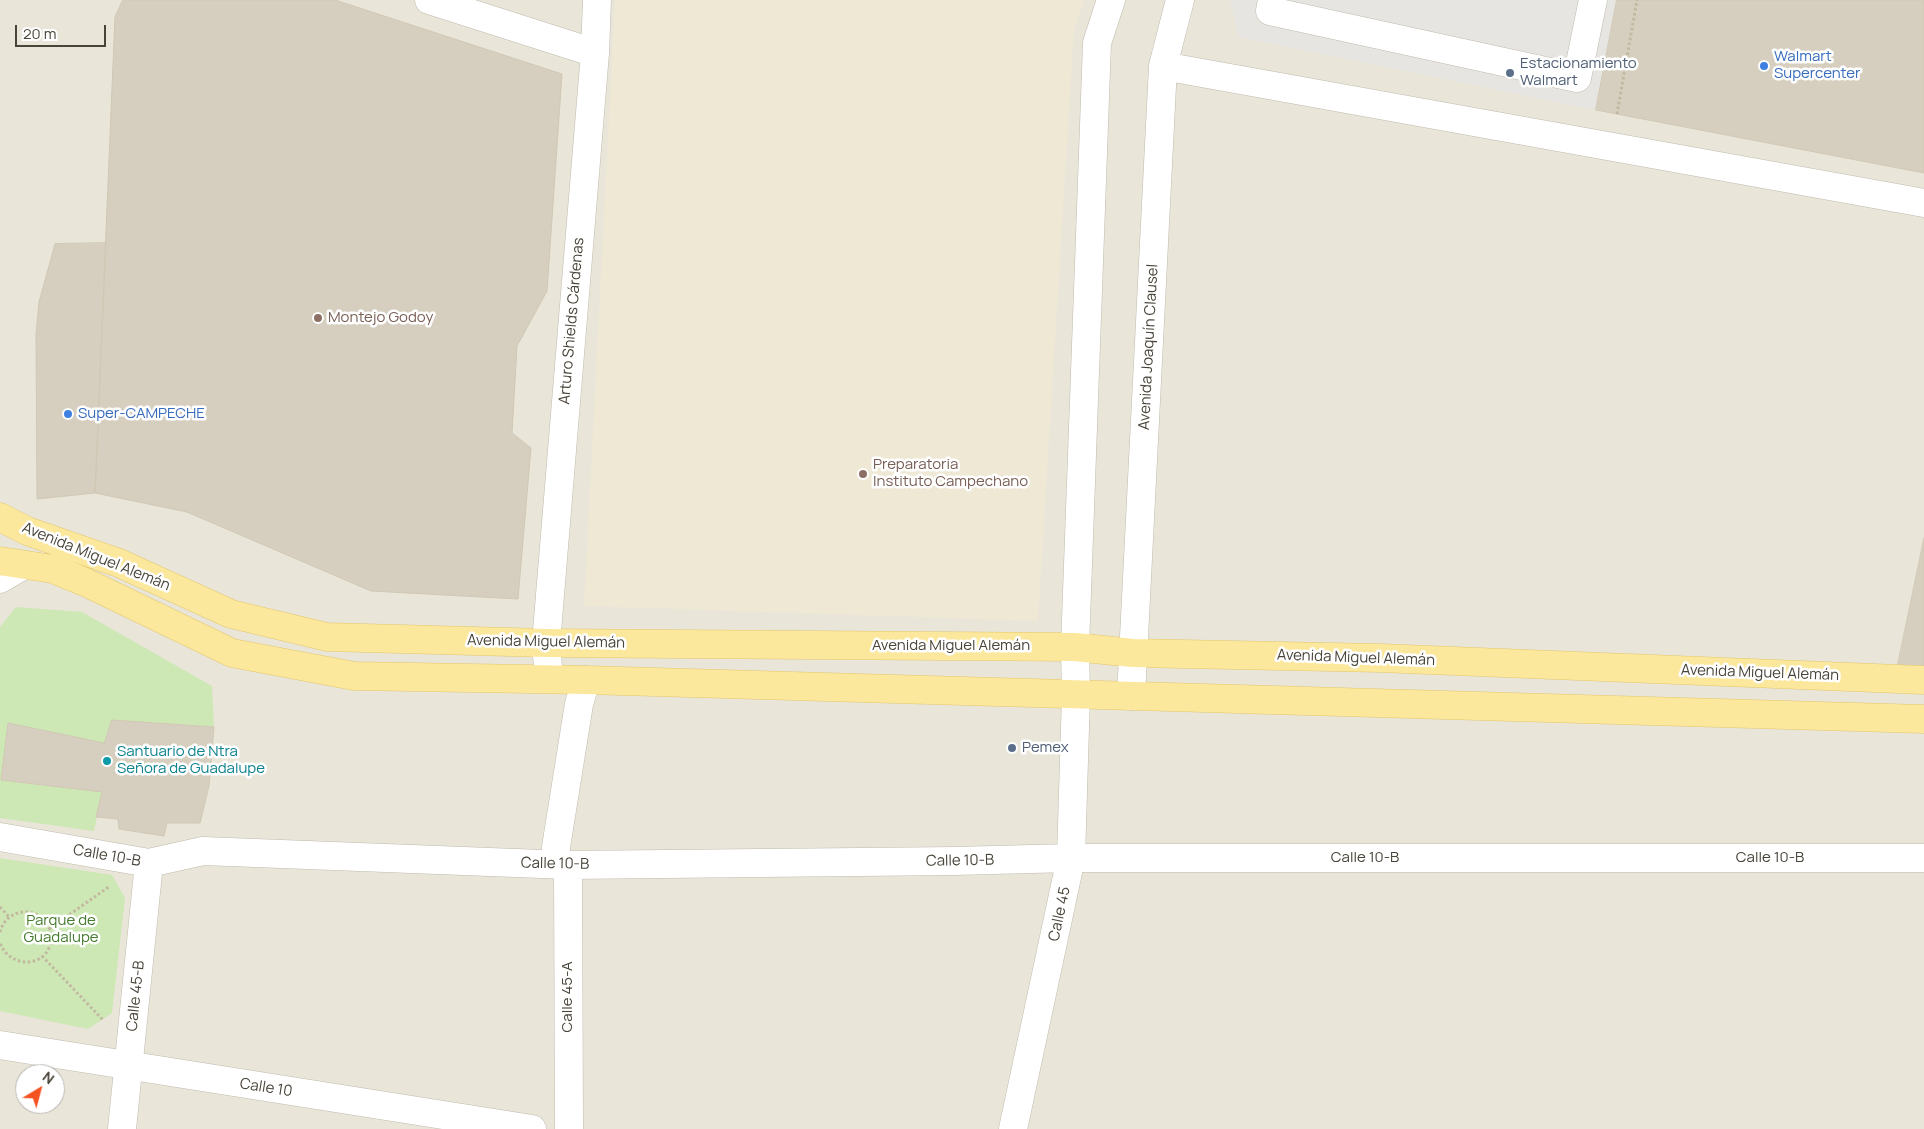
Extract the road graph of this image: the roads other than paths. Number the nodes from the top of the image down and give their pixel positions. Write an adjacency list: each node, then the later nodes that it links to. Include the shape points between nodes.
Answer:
1 (429, 0): 7 (street)
2 (597, 0): 7 (street, Arturo Shields Cárdenas)
3 (1111, 0): 14 (street, via 1097,43)
4 (1180, 0): 8 (street, Avenida Joaquín Clausel)
5 (1272, 0): 6 (street, via 1270,11 1577,78)
6 (1593, 0)
7 (595, 53): 13 (street, Arturo Shields Cárdenas)
8 (1163, 66): 9 (street); 15 (street, Avenida Joaquín Clausel)
9 (1924, 203)
10 (0, 517): 13 (main road, Avenida Miguel Alemán, via 27,531 119,563 231,614 327,637)
11 (12, 563): 12 (street); 16 (main road, Avenida Miguel Alemán, via 53,569 85,582 232,653 354,676)
12 (0, 579)
13 (546, 643): 14 (main road, Avenida Miguel Alemán); 16 (street, Arturo Shields Cárdenas)
14 (1075, 647): 15 (main road, Avenida Miguel Alemán); 19 (street)
15 (1133, 653): 18 (main road, Avenida Miguel Alemán, via 1380,658); 20 (street, Avenida Joaquín Clausel)
16 (549, 679): 17 (main road, Avenida Miguel Alemán)
17 (586, 680): 19 (main road, Avenida Miguel Alemán); 26 (street, Calle 45-A, via 579,704 556,848)
18 (1924, 680)
19 (1076, 695): 20 (main road, Avenida Miguel Alemán); 23 (street, Calle 45)
20 (1131, 696): 21 (main road, Avenida Miguel Alemán)
21 (1924, 719)
22 (0, 837): 25 (street, Calle 10-B)
23 (1071, 858): 24 (street, Calle 10-B); 26 (street, Calle 10-B); 32 (street, Calle 45)
24 (1924, 858)
25 (149, 863): 26 (street, Calle 10-B, via 203,851); 28 (street, Calle 45-B)
26 (562, 865): 31 (street, Calle 45-A)
27 (0, 1045): 28 (street, Calle 10)
28 (129, 1066): 29 (street, Calle 45-B); 30 (street, Calle 10)
29 (122, 1129)
30 (532, 1129)
31 (569, 1129)
32 (1013, 1129)

